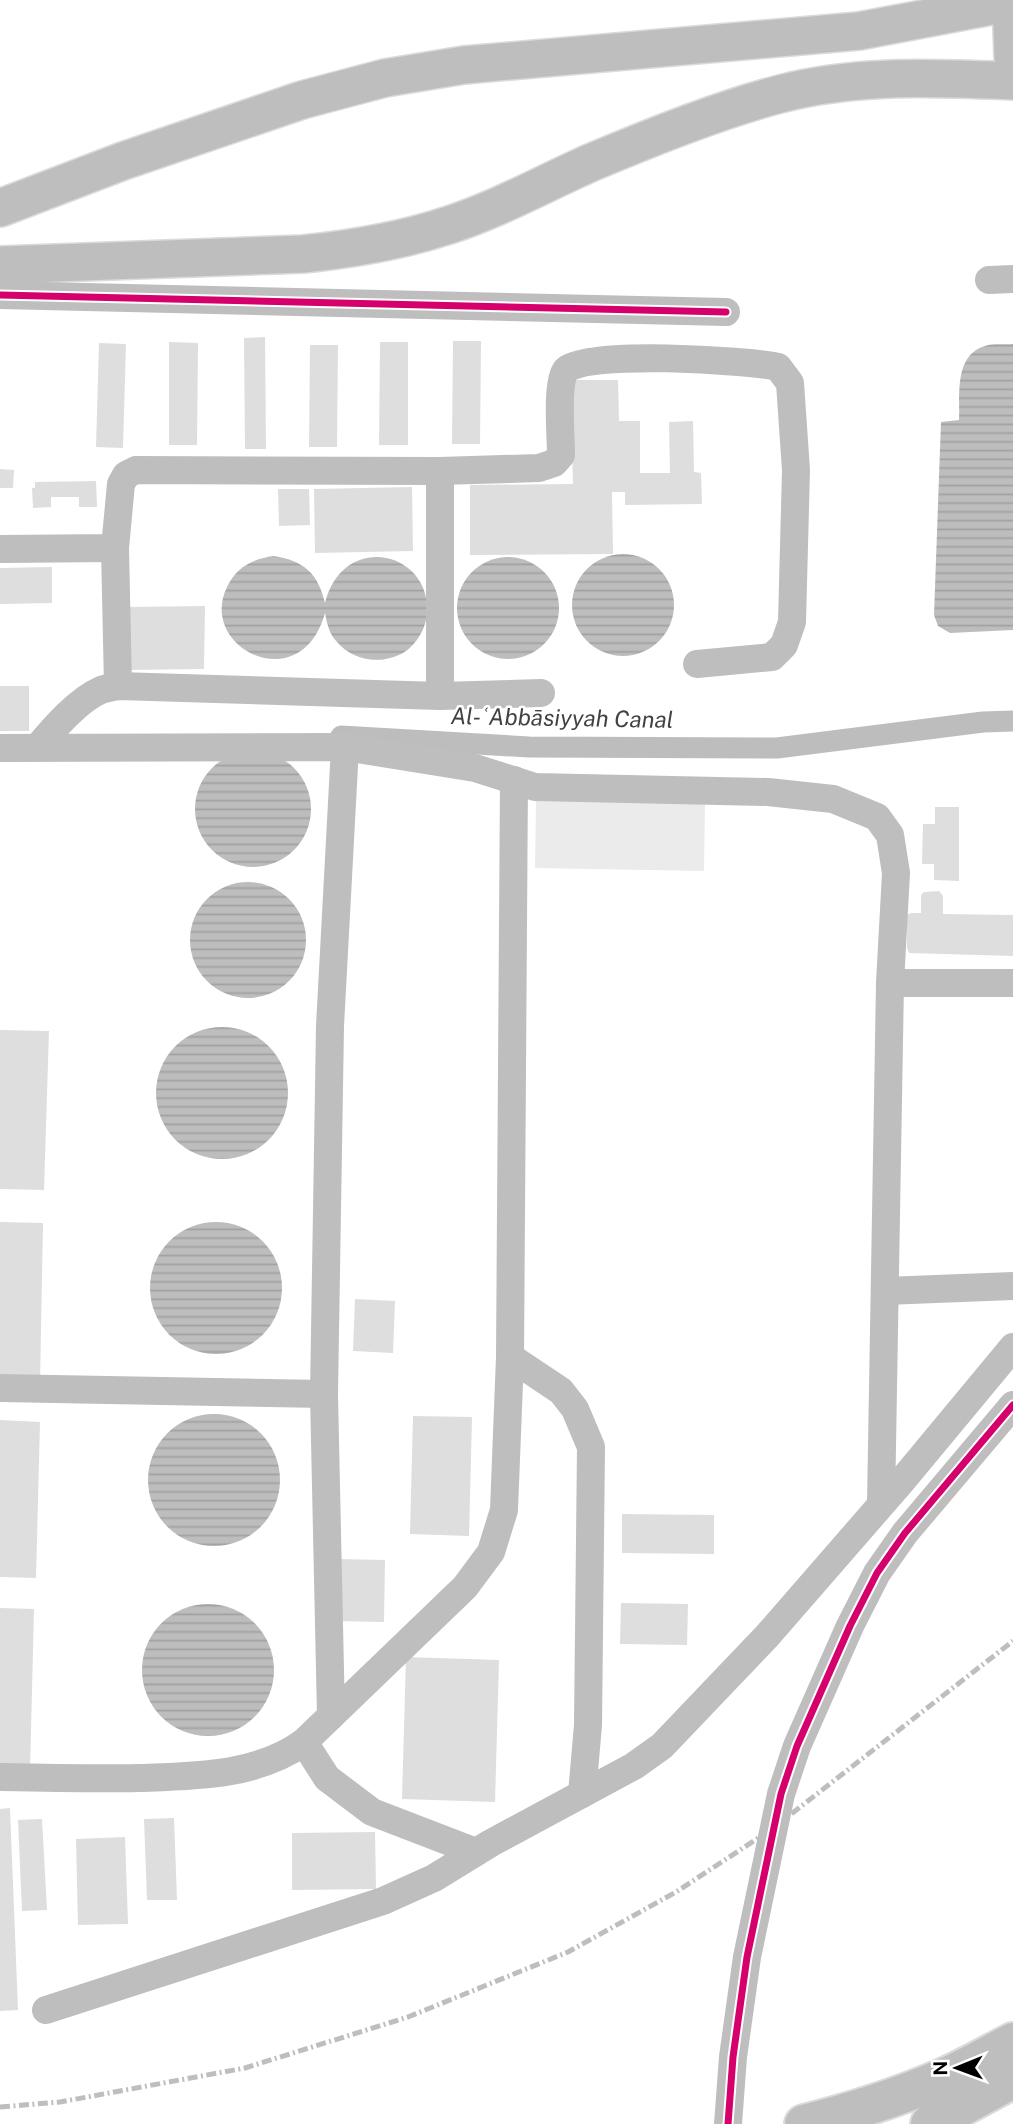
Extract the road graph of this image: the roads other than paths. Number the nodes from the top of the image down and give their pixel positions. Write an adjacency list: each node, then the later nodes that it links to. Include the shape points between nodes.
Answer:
1 (1012, 1): 2 (main road); 4 (main road, via 859,32 464,65 385,78 302,100)
2 (1013, 57)
3 (1013, 81): 5 (main road, via 878,79 781,94 679,128 451,224 363,247 303,254)
4 (0, 208)
5 (0, 265)
6 (0, 295): 7 (street)
7 (726, 312)
8 (440, 471): 9 (street, via 136,470 121,484); 11 (street, via 539,468 554,463 561,455 560,387 566,370 578,363 653,357 778,367 790,383 796,470 792,622 784,645 772,657); 14 (street)
9 (115, 548): 10 (street); 12 (street)
10 (0, 549)
11 (697, 664)
12 (118, 687): 14 (street); 15 (street, via 84,701)
13 (541, 693): 14 (street)
14 (440, 696)
15 (38, 747): 16 (street); 17 (street)
16 (345, 747): 18 (street, via 475,768); 26 (street, via 330,1026)
17 (0, 748)
18 (514, 780): 19 (street, via 535,787 569,789 768,792 833,799 877,817 890,835 895,873); 24 (street)
19 (890, 983): 20 (street); 22 (street)
20 (1013, 983)
21 (1013, 1286): 22 (street)
22 (885, 1291): 28 (street)
23 (1013, 1347): 28 (street)
24 (510, 1357): 29 (street, via 505,1510 491,1552 465,1587); 32 (street, via 561,1391 575,1409 591,1447 588,1726)
25 (0, 1388): 26 (street)
26 (324, 1394): 29 (street)
27 (1013, 1405): 38 (street, via 877,1573 797,1746 772,1829 747,1957)
28 (881, 1504): 32 (street, via 767,1636 662,1746)
29 (331, 1716): 30 (street)
30 (304, 1742): 31 (street, via 287,1754 242,1769 196,1776); 33 (street, via 327,1778 372,1812)
31 (0, 1777)
32 (582, 1794): 33 (street)
33 (476, 1852): 34 (street, via 383,1901)
34 (46, 2010)
35 (1013, 2042): 39 (highway, via 915,2090)
36 (1013, 2079): 37 (highway)
37 (935, 2123)
38 (729, 2124)
39 (804, 2124)

